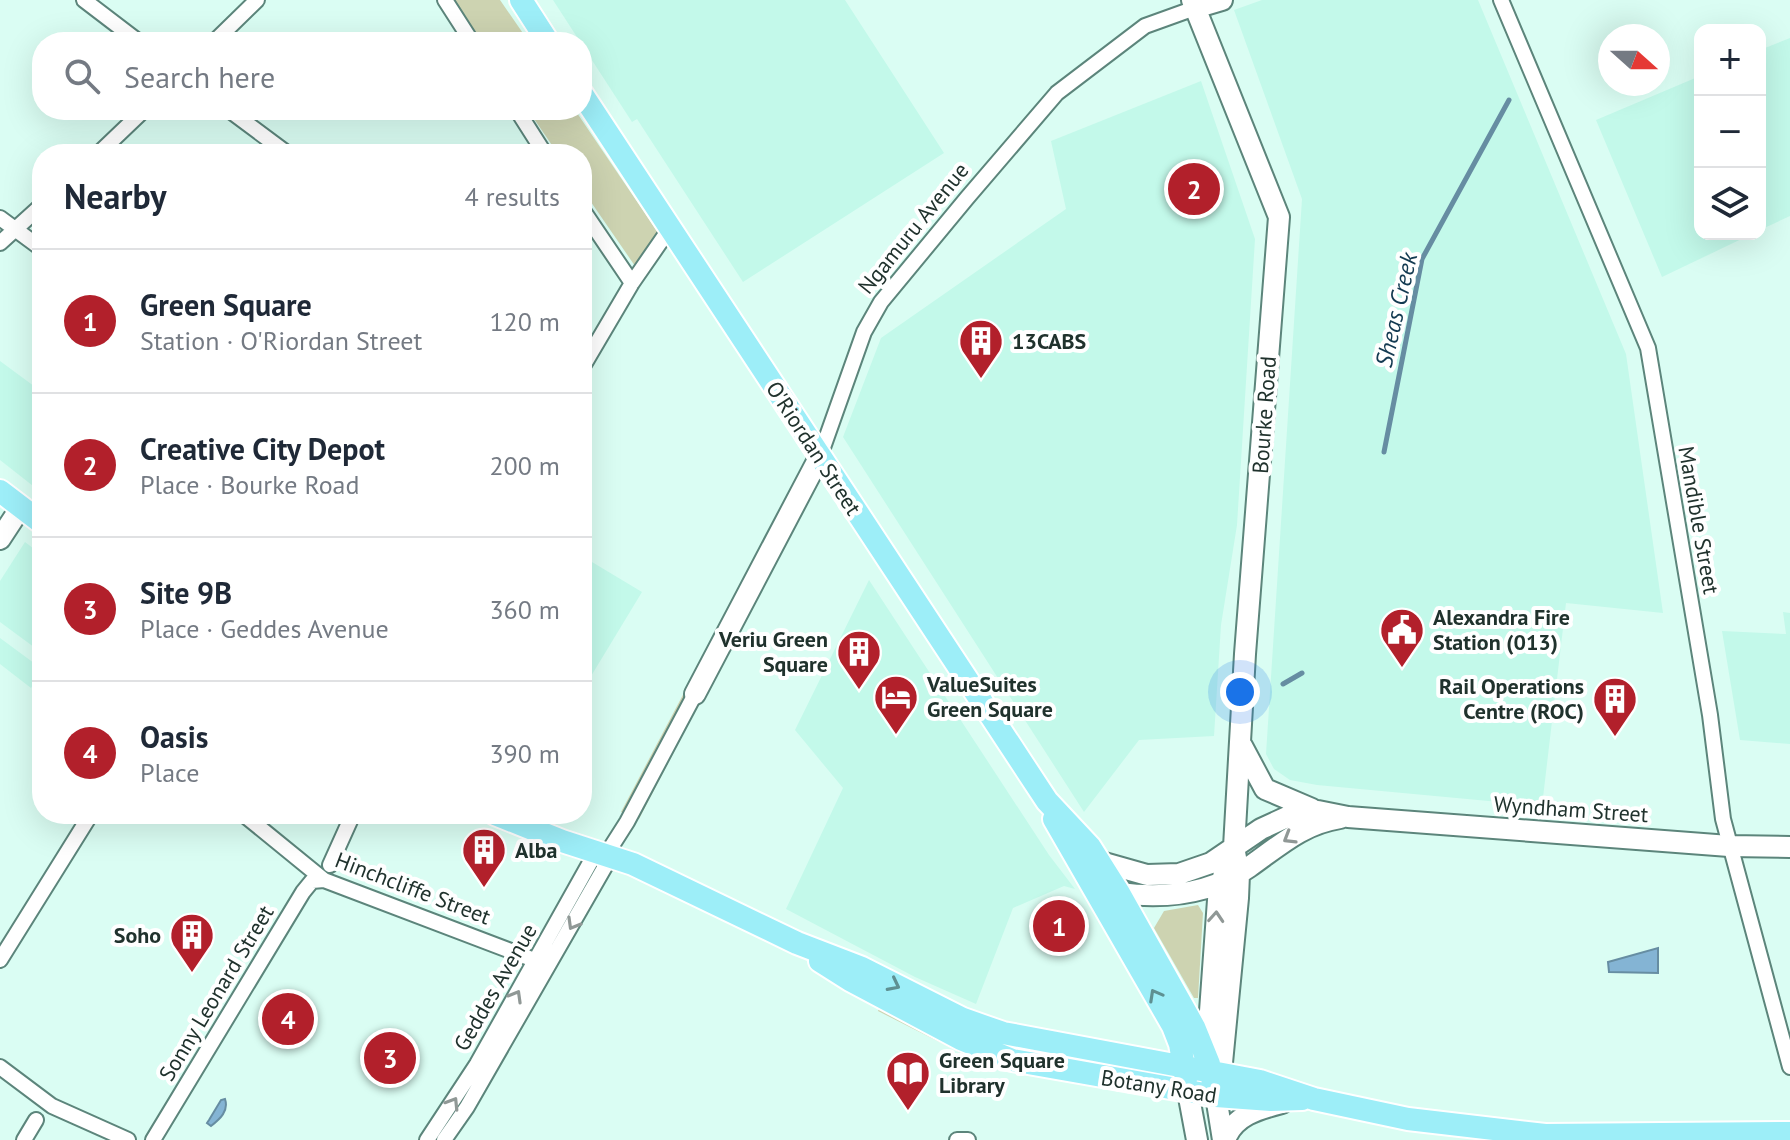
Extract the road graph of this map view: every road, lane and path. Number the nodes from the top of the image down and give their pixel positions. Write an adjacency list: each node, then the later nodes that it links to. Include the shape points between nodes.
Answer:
1 (84, 0): 8 (street)
2 (445, 0): 10 (street)
3 (521, 0): 11 (main road)
4 (1222, 0): 7 (main road)
5 (1501, 0): 41 (street, Mandible Street, via 1648,348)
6 (254, 1): 9 (street)
7 (1194, 4): 28 (street, Ngamuru Avenue, via 1145,26 1057,93 881,302 864,332); 34 (main road, Bourke Road, via 1279,217)
8 (126, 32)
9 (224, 32)
10 (466, 32)
11 (542, 32)
12 (592, 109): 22 (main road, O'Riordan Street)
13 (134, 120): 16 (street)
14 (242, 120): 17 (street)
15 (523, 120): 18 (street)
16 (108, 144)
17 (275, 144)
18 (539, 144)
19 (32, 214): 23 (street)
20 (0, 218): 23 (street)
21 (592, 224): 26 (street)
22 (670, 228): 26 (street); 28 (main road, O'Riordan Street)
23 (15, 229): 24 (street); 25 (street)
24 (32, 242)
25 (0, 243)
26 (632, 283): 27 (street)
27 (592, 351)
28 (820, 456): 33 (main road, Ngamuru Avenue); 46 (main road, O'Riordan Street)
29 (0, 491): 30 (main road)
30 (21, 507): 31 (main road); 32 (main road)
31 (32, 515)
32 (0, 539)
33 (695, 694): 44 (street, Ngamuru Avenue)
34 (1241, 742): 35 (main road, via 1265,789); 42 (main road, Bourke Road)
35 (1318, 811): 36 (main road, Wyndham Street); 42 (main road, Wyndham Street, via 1294,813)
36 (1348, 817): 41 (main road, Wyndham Street); 47 (main road, Wyndham Street, one-way to 47, via 1301,831)
37 (85, 824): 51 (street)
38 (255, 824): 48 (street, Hinchcliffe Street)
39 (348, 824): 45 (street)
40 (522, 824): 44 (main road, Botany Road)
41 (1729, 846): 43 (main road, Wyndham Street); 55 (street, Mandible Street)
42 (1234, 847): 46 (main road, Wyndham Street, via 1203,867 1172,876); 47 (main road, Bourke Road)
43 (1790, 847)
44 (605, 854): 50 (main road, Botany Road, via 686,887); 52 (street, Geddes Avenue); 65 (street, Geddes Avenue, one-way to 65, via 532,996)
45 (330, 865)
46 (1094, 868): 49 (main road, O'Riordan Street, via 1100,886); 53 (main road, O'Riordan Street, one-way to 46, via 1180,1044)
47 (1230, 877): 49 (main road, Wyndham Street, via 1173,895); 53 (main road, Bourke Road)
48 (324, 880): 52 (street, Hinchcliffe Street); 63 (street, Sonny Leonard Street, via 312,881 303,892)
49 (1119, 893): 53 (main road, O'Riordan Street, via 1186,1010)
50 (797, 943): 53 (main road, Botany Road, one-way to 53, via 997,1032); 56 (main road, Botany Road, via 850,980 989,1052)
51 (0, 960)
52 (537, 961): 64 (street, Geddes Avenue, one-way to 52)
53 (1204, 1066): 56 (main road, O'Riordan Street); 57 (main road, Bourke Road); 58 (main road, Botany Road)
54 (0, 1067): 62 (street, via 61,1111)
55 (1790, 1067)
56 (1188, 1092): 57 (main road, Botany Road); 68 (main road)
57 (1216, 1096): 58 (main road, Botany Road); 69 (main road)
58 (1314, 1099): 60 (main road, Botany Road, via 1408,1119 1545,1135); 69 (main road, via 1248,1114)
59 (36, 1120): 61 (street)
60 (1790, 1133)
61 (24, 1140)
62 (128, 1140)
63 (153, 1140)
64 (427, 1140)
65 (444, 1140)
66 (957, 1140): 67 (street)
67 (968, 1140)
68 (1197, 1140)
69 (1224, 1140)

